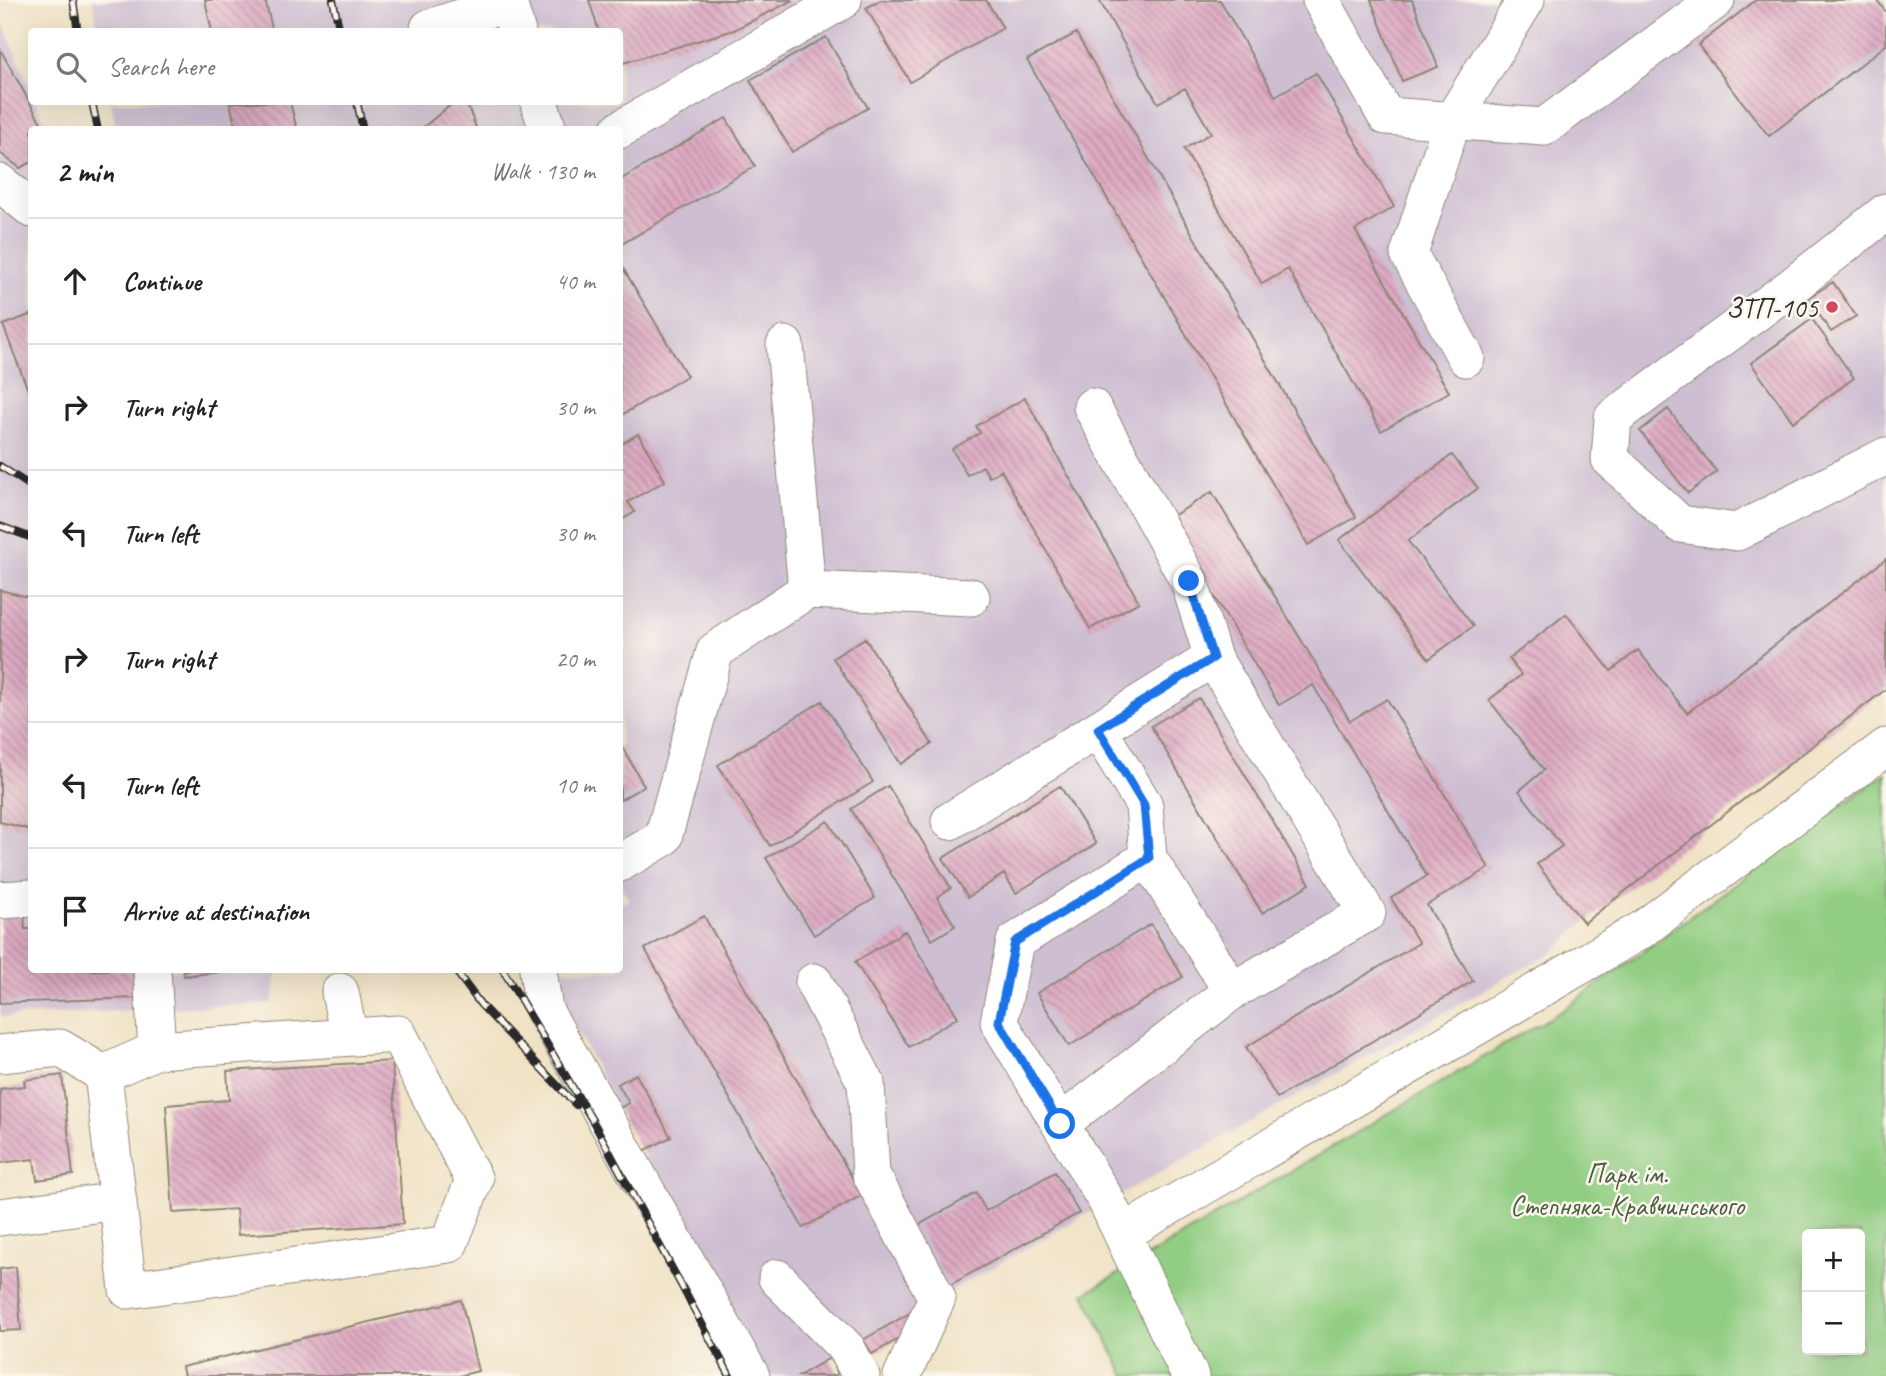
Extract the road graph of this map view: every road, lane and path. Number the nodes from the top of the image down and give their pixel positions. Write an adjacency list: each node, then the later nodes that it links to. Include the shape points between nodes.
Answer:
1 (843, 0): 10 (lane)
2 (1321, 0): 8 (lane, via 1386,116)
3 (1526, 0): 8 (lane)
4 (1716, 0): 8 (lane, via 1544,127)
5 (429, 28): 6 (lane, via 508,3)
6 (516, 28)
7 (540, 105): 9 (lane)
8 (1452, 121): 15 (lane, via 1409,254)
9 (547, 126)
10 (623, 128)
11 (0, 183): 12 (lane)
12 (28, 206)
13 (1886, 212): 17 (lane, via 1613,418 1610,459 1680,524 1737,532)
14 (785, 345): 18 (lane)
15 (1466, 358)
16 (1092, 407): 20 (lane, via 1189,581)
17 (1886, 456)
18 (807, 590): 19 (lane); 25 (lane, via 715,651 663,838)
19 (971, 597)
20 (1213, 658): 21 (lane); 32 (lane, via 1367,913)
21 (1098, 729): 23 (lane); 24 (lane, via 1144,805)
22 (1886, 747): 40 (lane, via 1643,929)
23 (950, 821)
24 (1149, 858): 32 (lane); 37 (lane, via 1015,942 999,1022)
25 (623, 861)
26 (28, 898): 27 (lane)
27 (0, 900)
28 (152, 973): 34 (lane)
29 (538, 973): 42 (lane, via 544,1010)
30 (814, 982): 44 (lane, via 866,1083 871,1174 937,1298)
31 (341, 992): 33 (lane)
32 (1232, 992): 37 (lane)
33 (349, 1037): 34 (lane); 38 (lane, via 398,1034 474,1180 449,1244 128,1290)
34 (156, 1050): 36 (lane)
35 (0, 1054): 36 (lane, via 60,1048)
36 (103, 1074): 38 (lane)
37 (1060, 1124): 40 (lane)
38 (118, 1201): 39 (lane)
39 (0, 1217)
40 (1122, 1234): 45 (lane)
41 (777, 1278): 43 (lane, via 847,1349)
42 (751, 1376)
43 (860, 1376)
44 (902, 1376)
45 (1190, 1376)

